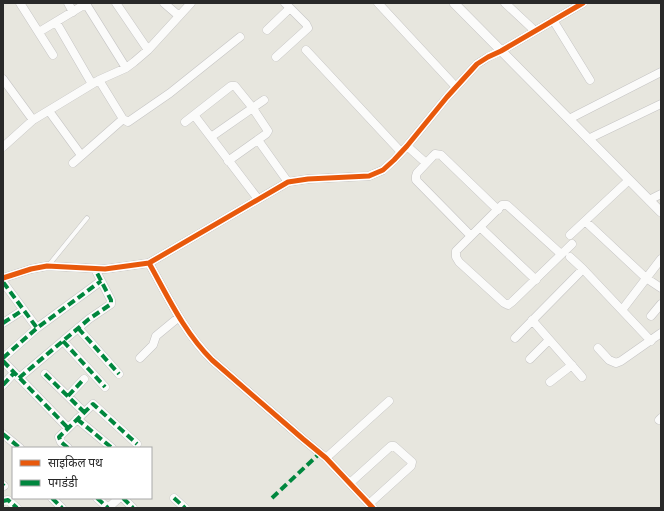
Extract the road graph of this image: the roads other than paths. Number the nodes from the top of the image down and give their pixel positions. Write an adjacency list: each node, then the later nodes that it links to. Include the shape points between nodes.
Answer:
1 (68, 3): 12 (street)
2 (86, 3): 12 (street); 25 (street)
3 (116, 3): 20 (street)
4 (164, 3): 13 (street)
5 (191, 3): 13 (street)
6 (378, 3): 30 (street)
7 (454, 3): 22 (street)
8 (505, 3): 17 (street)
9 (583, 3): 14 (street)
10 (23, 4): 18 (street)
11 (288, 6): 16 (street); 24 (street, via 308,28)
12 (73, 12): 15 (street)
13 (179, 16): 20 (street)
14 (553, 20): 17 (street); 28 (street)
15 (56, 22): 18 (street); 29 (street)
16 (268, 30)
17 (535, 31): 22 (street)
18 (39, 32): 23 (street)
19 (240, 37): 37 (street, via 132,121 126,122)
20 (148, 50): 25 (street)
21 (306, 50): 46 (street)
22 (501, 51): 30 (street, via 477,64); 38 (street)
23 (53, 55)
24 (276, 56)
25 (126, 68): 29 (street)
26 (661, 72): 38 (street)
27 (3, 79): 31 (street)
28 (590, 80)
29 (95, 82): 35 (street); 37 (street)
30 (456, 87): 44 (street)
31 (6, 90): 39 (street)
32 (264, 100): 34 (street)
33 (661, 104): 42 (street)
34 (252, 107): 36 (street, via 233,86); 41 (street); 43 (street, via 268,131)
35 (49, 111): 39 (street); 47 (street)
36 (194, 115): 40 (street); 41 (street)
37 (123, 119): 47 (street)
38 (569, 119): 42 (street)
39 (33, 120): 45 (street)
40 (185, 122)
41 (211, 137): 48 (street)
42 (588, 139): 51 (street)
43 (258, 140): 48 (street); 52 (street)
44 (407, 146): 46 (street); 50 (street)
45 (3, 147)
46 (401, 152): 52 (street, via 383,170 368,176)
47 (81, 155): 49 (street)
48 (228, 161): 54 (street)
49 (73, 163)
50 (426, 163): 56 (street, via 435,154 441,154); 62 (street, via 417,173 416,180)
51 (629, 180): 55 (street); 59 (street)
52 (288, 182): 54 (street)
53 (661, 194): 55 (street)
54 (258, 199): 67 (street)
55 (649, 200): 57 (street)
56 (498, 210): 60 (street); 64 (street, via 502,205 507,205)
57 (661, 212)
58 (87, 218): 68 (lane)
59 (585, 221): 61 (street); 72 (street)
60 (480, 227): 62 (street); 73 (street)
61 (570, 235)
62 (471, 236): 73 (street, via 456,251 456,258 504,303 511,304)
63 (572, 244): 64 (street)
64 (561, 254): 73 (street)
65 (570, 258): 70 (street)
66 (661, 259): 72 (street)
67 (149, 263): 69 (street); 81 (street)
68 (48, 266): 69 (street); 71 (street)
69 (94, 269): 74 (street)
70 (583, 269): 79 (street); 82 (street)
71 (3, 278)
72 (646, 278): 76 (street); 79 (street)
73 (536, 280)
74 (101, 281): 84 (street); 85 (street, via 111,304)
75 (3, 282): 78 (street)
76 (661, 288)
77 (661, 304): 80 (street)
78 (23, 310): 83 (street); 84 (street)
79 (622, 310): 90 (street)
80 (651, 316)
81 (179, 317): 92 (street, via 156,336 153,345); 114 (street, via 189,335 212,360)
82 (532, 320): 87 (street); 88 (street)
83 (3, 323)
84 (37, 328): 94 (street)
85 (78, 328): 89 (street); 97 (street)
86 (661, 333): 90 (street)
87 (515, 338)
88 (549, 340): 93 (street); 95 (street)
89 (63, 341): 98 (street); 103 (street)
90 (651, 341): 91 (street, via 616,363)
91 (598, 348)
92 (140, 358)
93 (530, 359)
94 (3, 360): 98 (street)
95 (572, 365): 99 (street); 101 (street)
96 (45, 374): 104 (street)
97 (119, 374)
98 (17, 376): 102 (street); 108 (street)
99 (582, 377)
100 (84, 379): 104 (street)
101 (550, 382)
102 (3, 385)
103 (105, 387)
104 (68, 396): 106 (street)
105 (389, 401): 114 (street)
106 (84, 412): 107 (street); 110 (street, via 94,404)
107 (77, 419): 108 (street); 113 (street)
108 (68, 428): 112 (street, via 59,439)
109 (3, 434): 111 (street)
110 (137, 444)
111 (19, 447)
112 (67, 447)
113 (111, 447)
114 (326, 458): 115 (street)
115 (350, 484): 122 (street); 122 (street, via 391,446 412,462)
116 (174, 498): 127 (street)
117 (53, 499): 124 (street)
118 (98, 499): 125 (street)
119 (117, 499): 125 (street)
120 (124, 499): 126 (street)
121 (3, 501): 123 (street, via 8,500)
122 (371, 506)
123 (17, 508)
124 (62, 508)
125 (108, 508)
126 (133, 508)
127 (185, 508)

